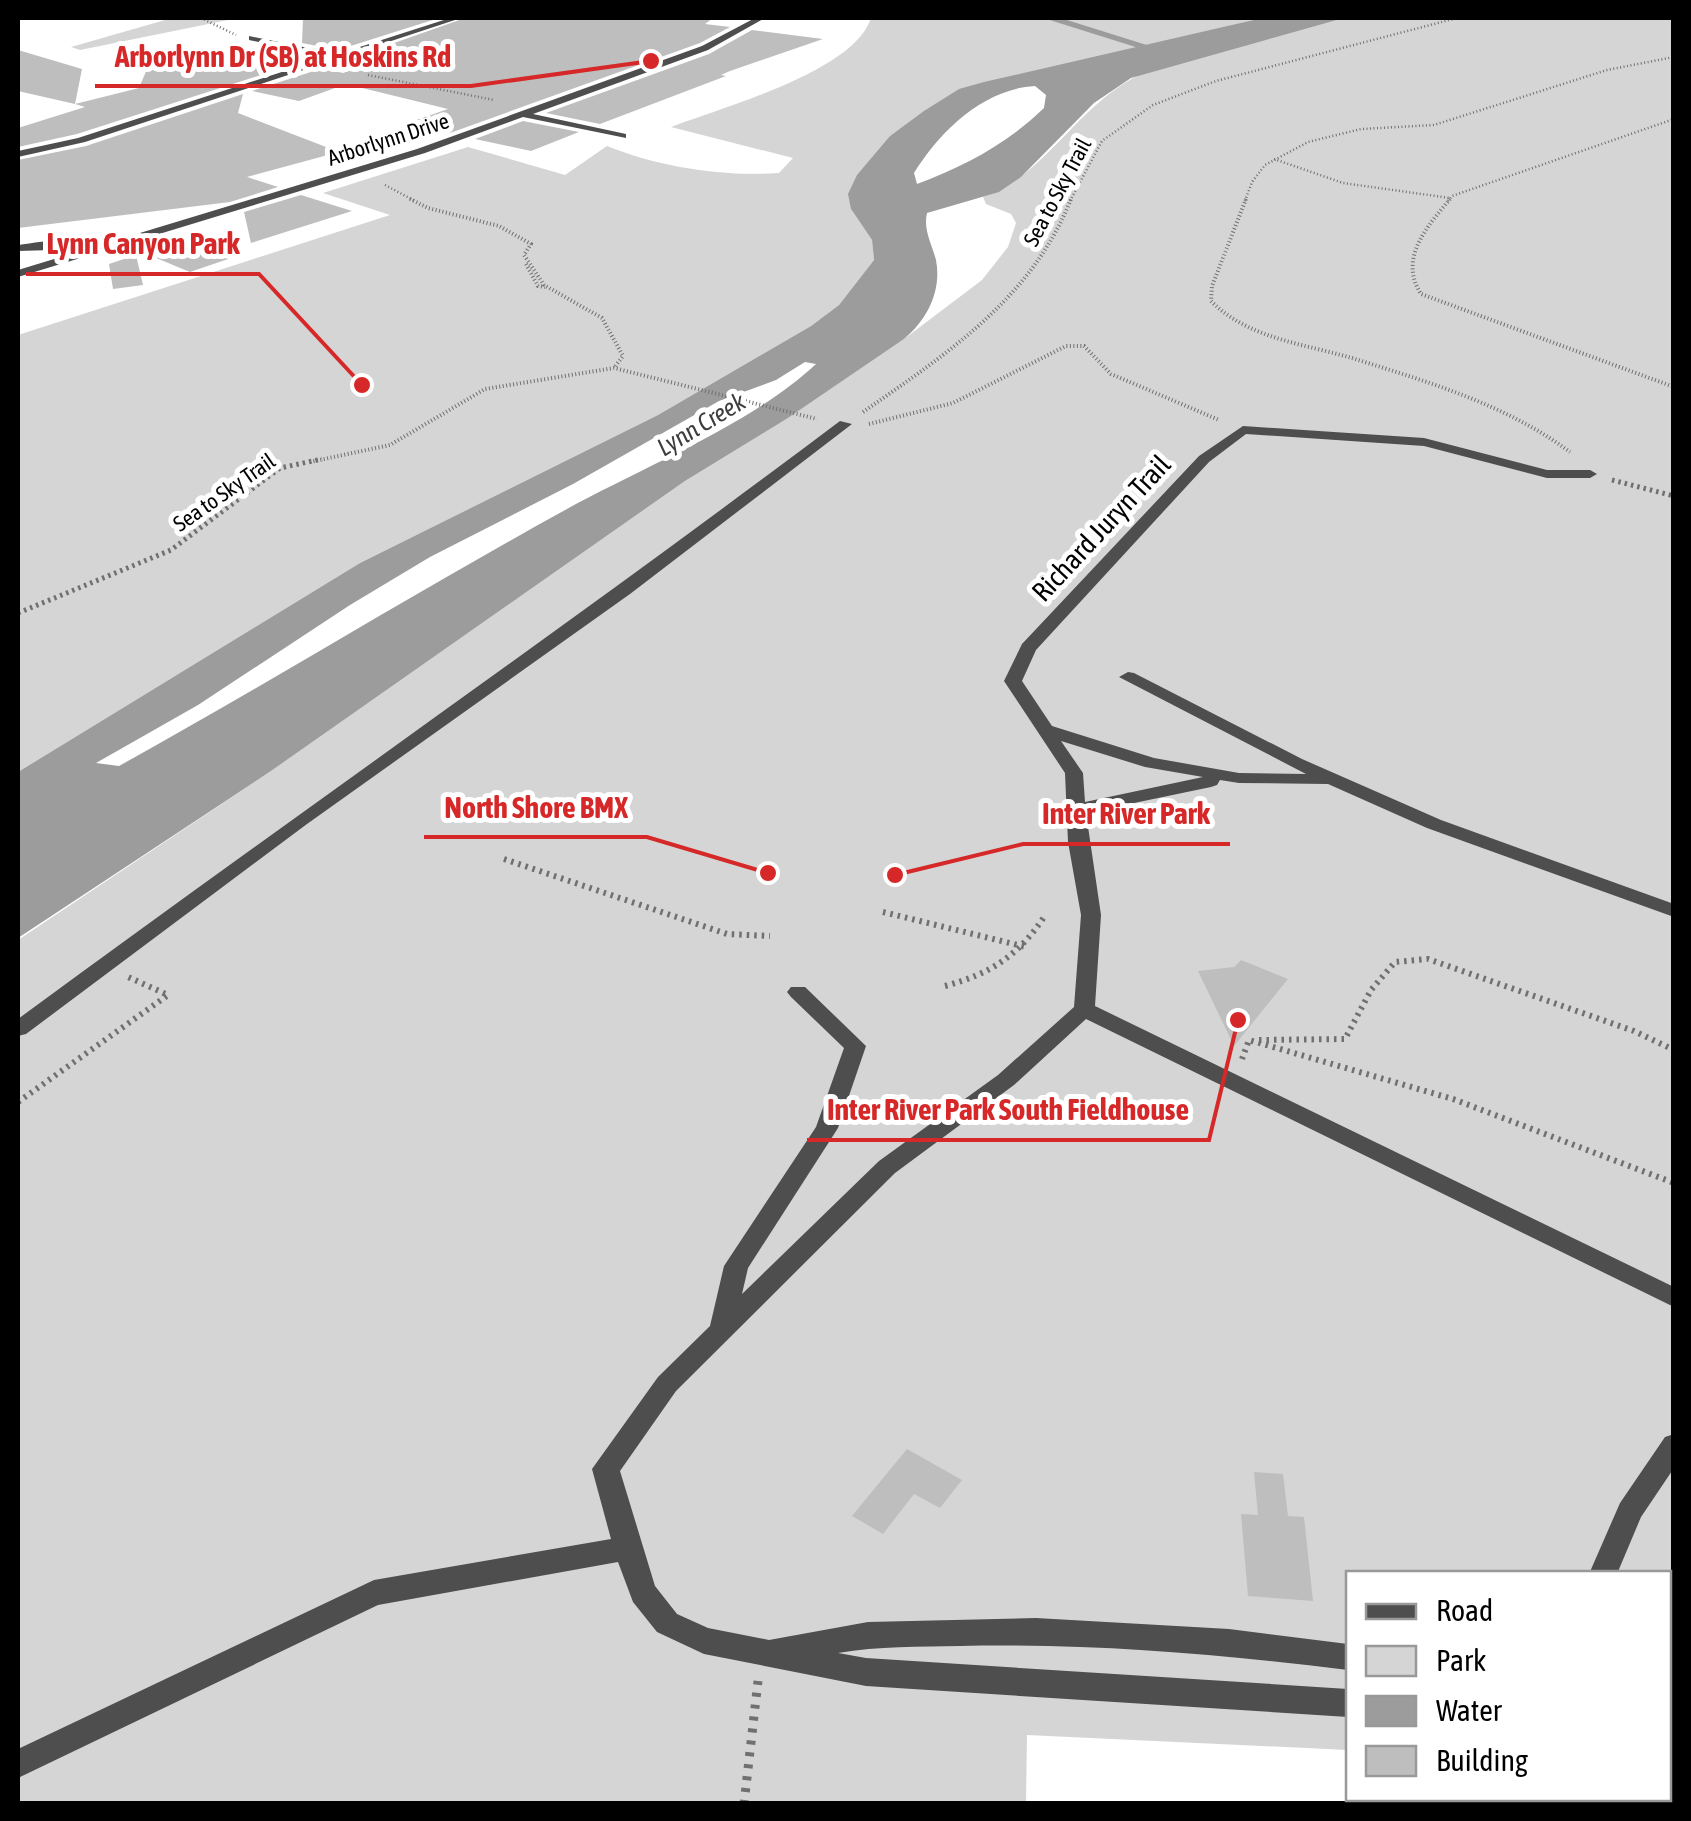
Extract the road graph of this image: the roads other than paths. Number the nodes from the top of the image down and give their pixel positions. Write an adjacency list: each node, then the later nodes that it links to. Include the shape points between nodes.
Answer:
1 (457, 18): 4 (street)
2 (761, 18): 5 (street, Arborlynn Drive, via 715,44)
3 (252, 38): 4 (street)
4 (340, 61): 7 (street)
5 (522, 114): 6 (street); 9 (street, Arborlynn Drive)
6 (622, 136)
7 (18, 154)
8 (18, 248): 9 (street, via 78,244)
9 (97, 250): 10 (street, Arborlynn Drive)
10 (18, 274)
11 (845, 424): 21 (street)
12 (1590, 474): 14 (street, Richard Juryn Trail, via 1546,474 1424,442 1243,430 1204,458 1028,648 1013,682)
13 (1128, 677): 16 (street)
14 (1046, 730): 15 (street, via 1151,764); 17 (street, Richard Juryn Trail, via 1074,772)
15 (1239, 778): 16 (street); 17 (street)
16 (1334, 780): 18 (street, via 1434,824)
17 (1076, 809): 20 (street, Richard Juryn Trail, via 1091,914)
18 (1674, 911)
19 (798, 992): 23 (street, via 855,1046 826,1128 736,1266)
20 (1084, 1009): 22 (street); 23 (street, via 1006,1080 887,1167)
21 (18, 1029)
22 (1674, 1298)
23 (721, 1332): 25 (street, via 667,1384 606,1468)
24 (1674, 1445): 26 (street, via 1630,1512)
25 (627, 1548): 27 (street, via 643,1592 666,1623 704,1641); 30 (street, via 374,1593)
26 (1603, 1571)
27 (762, 1653): 28 (street, via 868,1634 1036,1630 1230,1642); 29 (street, via 866,1672)
28 (1346, 1658)
29 (1346, 1703)
30 (18, 1764)

